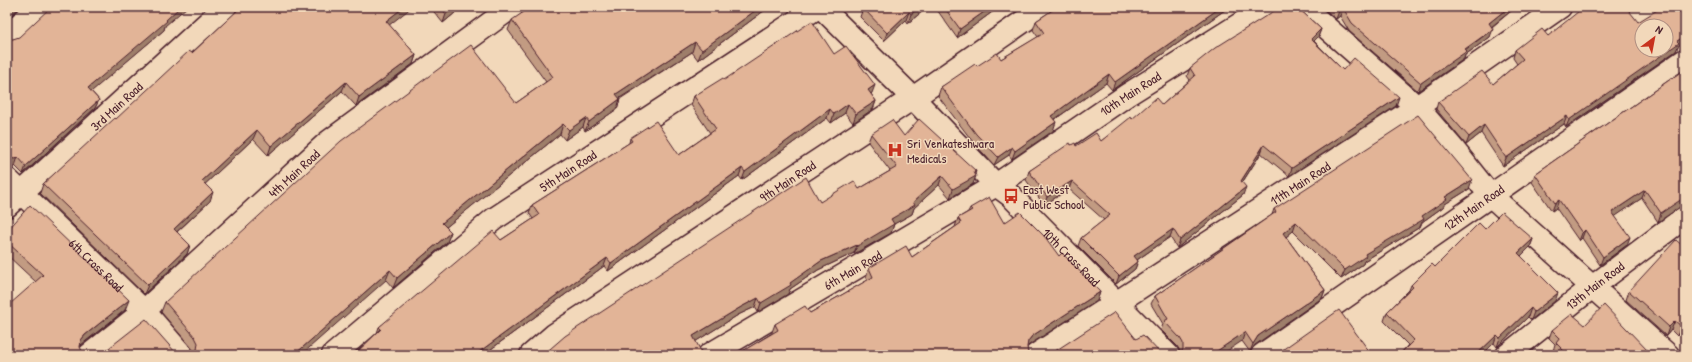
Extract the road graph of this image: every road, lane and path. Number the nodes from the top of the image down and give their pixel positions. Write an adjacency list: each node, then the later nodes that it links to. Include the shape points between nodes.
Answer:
1 (39, 7): 9 (street)
2 (225, 7): 14 (street, 3rd Main Road)
3 (512, 7): 19 (street, 4th Main Road, via 328,142)
4 (819, 7): 11 (street, 10th Cross Road); 23 (street, 5th Main Road, via 494,219)
5 (1044, 7): 11 (street, 9th Main Road)
6 (1267, 7): 13 (street, 10th Main Road, via 1127,95)
7 (1303, 7): 12 (street)
8 (1560, 7): 12 (street, 11th Main Road)
9 (7, 36)
10 (1685, 60): 15 (street, 12th Main Road)
11 (913, 98): 13 (street, 10th Cross Road); 24 (street, 9th Main Road, via 554,335)
12 (1417, 107): 15 (street); 18 (street, 11th Main Road)
13 (996, 185): 18 (street, 10th Cross Road, via 1011,196); 25 (street, 6th Main Road)
14 (11, 193): 19 (street, 6th Cross Road)
15 (1490, 195): 17 (street); 28 (street, 12th Main Road)
16 (1685, 217): 17 (street, 13th Main Road)
17 (1591, 288): 20 (street, 13th Main Road); 29 (street)
18 (1118, 303): 26 (street, 11th Main Road); 27 (street, 10th Cross Road)
19 (144, 311): 21 (street, 4th Main Road); 22 (street, 6th Cross Road)
20 (1517, 352)
21 (89, 355)
22 (182, 355)
23 (333, 355)
24 (531, 355)
25 (709, 355)
26 (1036, 355)
27 (1168, 355)
28 (1262, 355)
29 (1668, 355)

